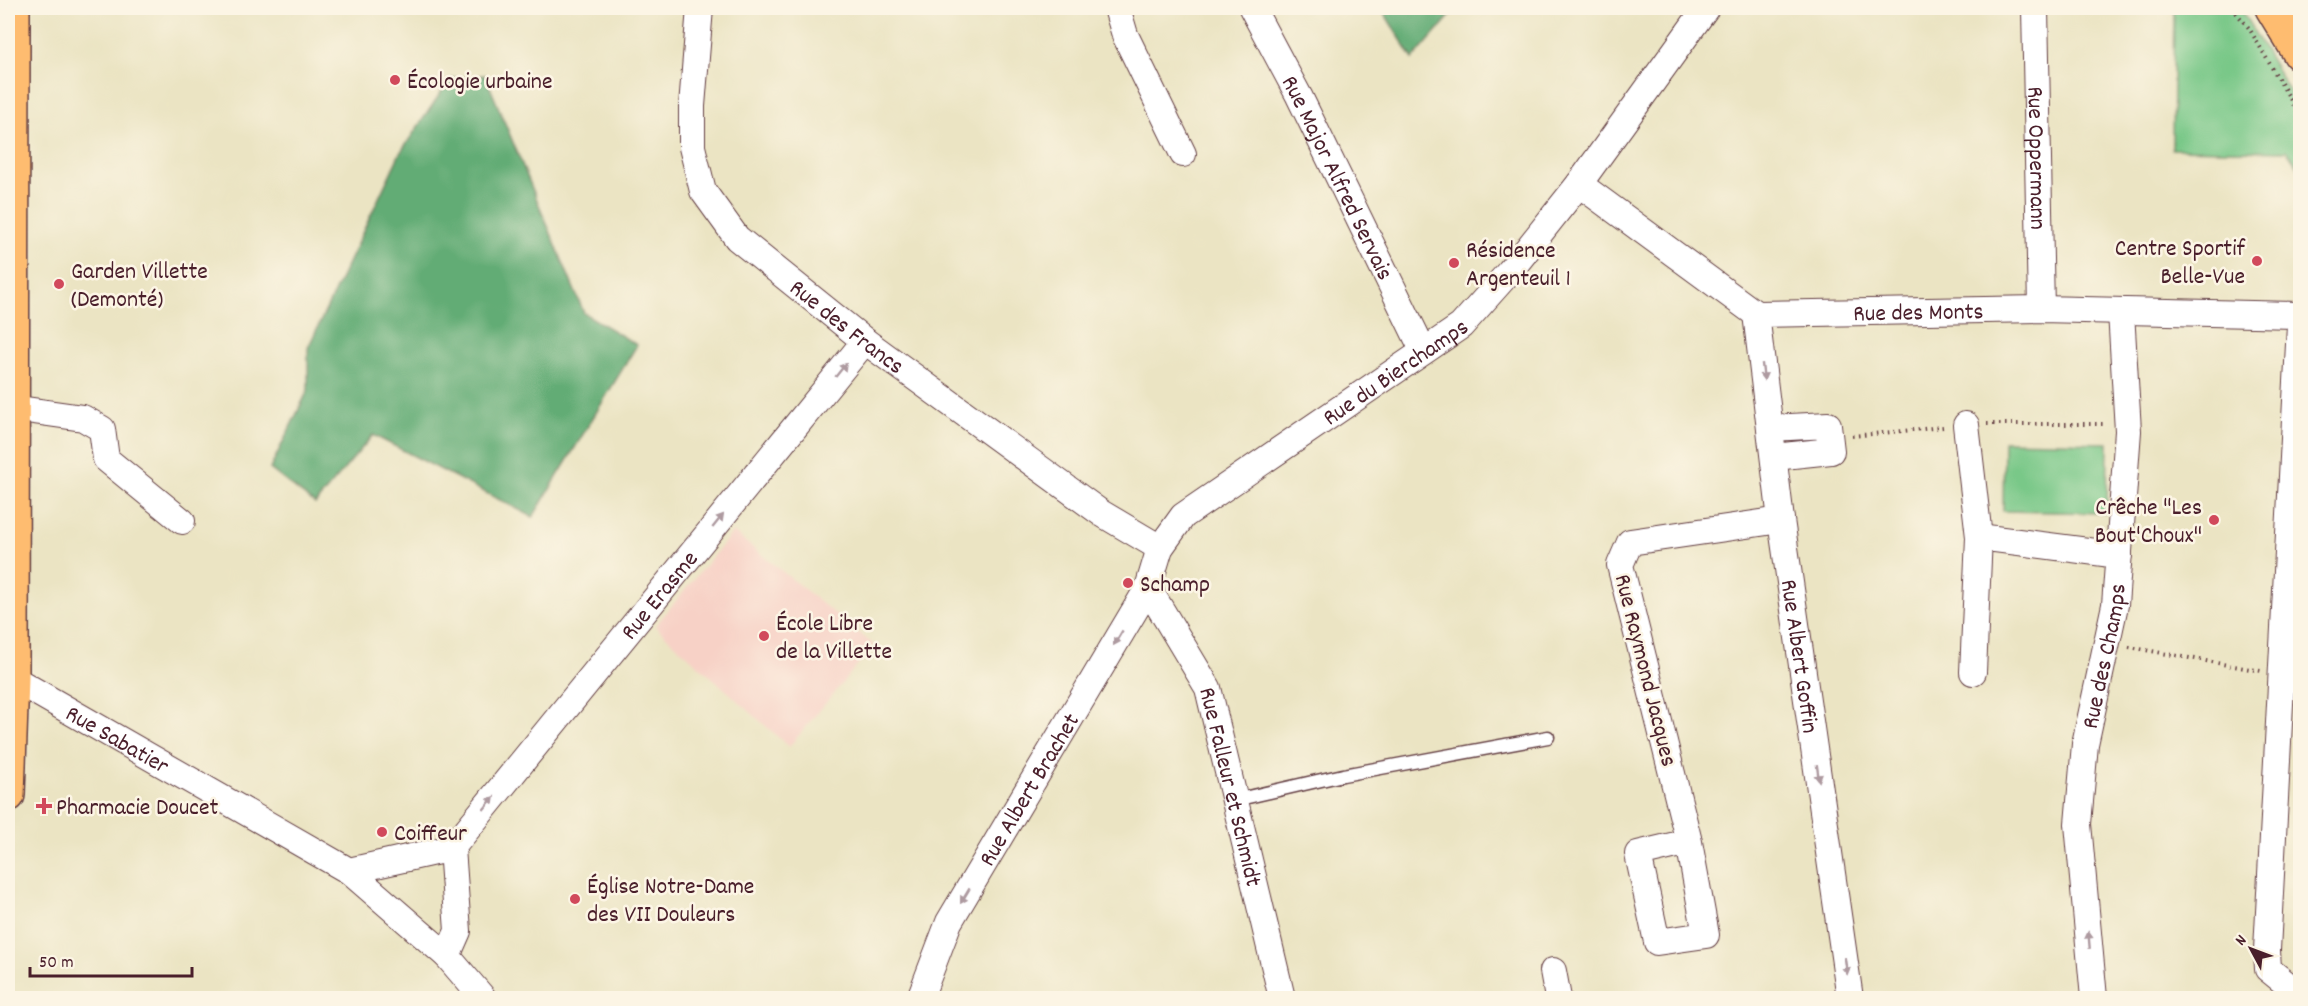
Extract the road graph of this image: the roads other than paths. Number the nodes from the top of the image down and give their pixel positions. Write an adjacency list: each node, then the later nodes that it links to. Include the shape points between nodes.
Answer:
1 (13, 8): 10 (main road)
2 (700, 8): 17 (street, Rue des Francs, via 692,147 703,191 737,238)
3 (1117, 8): 9 (street, via 1125,35)
4 (1252, 8): 18 (street, Rue Major Alfred Servais)
5 (1706, 8): 11 (street, Rue du Bierchamps)
6 (2035, 8): 12 (street, Rue Oppermann)
7 (2272, 8): 8 (main road)
8 (2301, 54)
9 (1183, 154)
10 (10, 167): 19 (main road)
11 (1579, 184): 14 (street); 18 (street, Rue du Bierchamps, via 1461,326)
12 (2041, 309): 13 (street, Rue des Monts); 14 (street, Rue des Monts)
13 (2121, 312): 15 (street, Rue des Monts); 27 (street, Rue des Champs, via 2128,431)
14 (1756, 314): 21 (street, Rue Albert Goffin, one-way to 21)
15 (2301, 315)
16 (2301, 325): 39 (street, via 2267,950 2268,969)
17 (865, 341): 26 (street, Rue des Francs, via 1101,513); 35 (street, Rue Erasme, one-way to 17)
18 (1423, 350): 26 (street, Rue du Bierchamps, via 1183,516)
19 (12, 408): 24 (street, via 83,418 102,429 106,459); 30 (main road)
20 (1966, 424): 25 (street)
21 (1770, 429): 22 (street, Rue Albert Goffin); 22 (street, via 1828,425 1831,451)
22 (1774, 458): 23 (street, Rue Albert Goffin)
23 (1781, 520): 34 (street, Rue Raymond Jacques, via 1630,542 1620,565); 44 (street, Rue Albert Goffin, one-way to 44)
24 (182, 521)
25 (1979, 537): 27 (street); 29 (street)
26 (1160, 548): 28 (street, Rue du Bierchamps)
27 (2119, 555): 45 (street, Rue des Champs, one-way to 27, via 2079,824 2085,744 2115,605)
28 (1148, 588): 33 (street, Rue Falleur et Schmidt, via 1208,688); 41 (street, Rue Albert Brachet, one-way to 41, via 949,922)
29 (1973, 672)
30 (12, 678): 32 (main road); 36 (street, Rue Sabatier)
31 (1548, 737): 33 (lane, via 1343,775)
32 (8, 795)
33 (1235, 800): 42 (street, Rue Falleur et Schmidt)
34 (1689, 842)
35 (452, 848): 36 (street); 37 (street, via 458,931)
36 (349, 871): 37 (street, Rue Sabatier)
37 (447, 956): 40 (street, Rue Sabatier)
38 (1553, 971): 43 (street)
39 (2301, 995)
40 (483, 999)
41 (920, 999)
42 (1282, 999)
43 (1558, 999)
44 (1850, 999)
45 (2094, 999)

